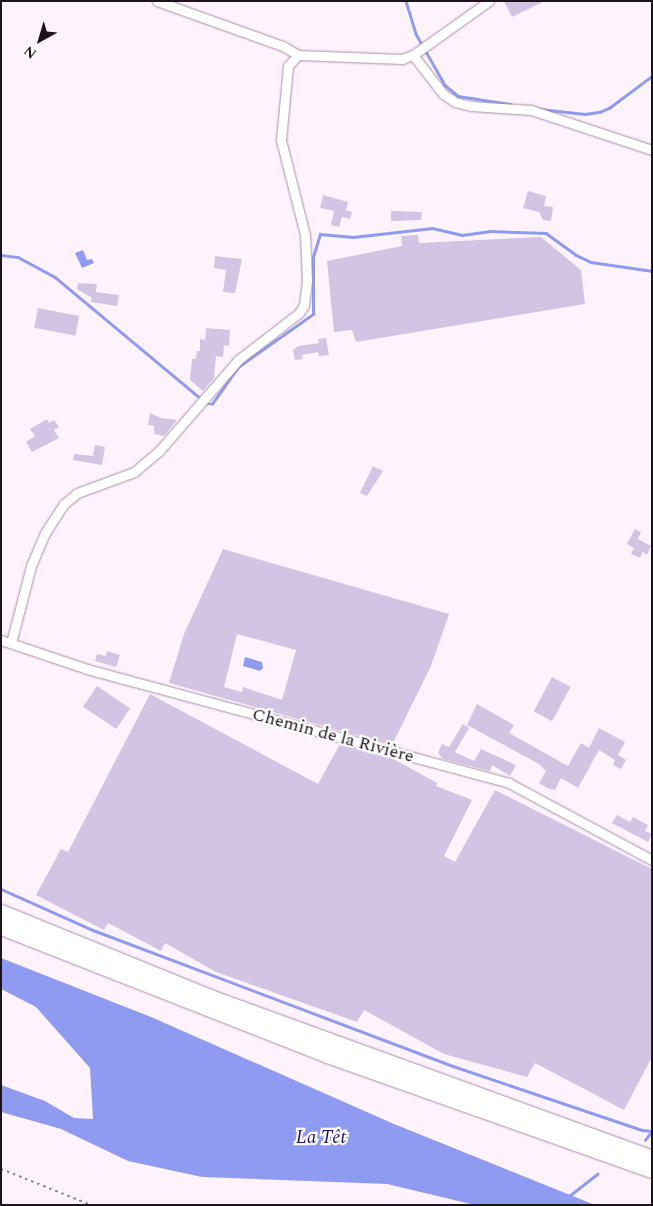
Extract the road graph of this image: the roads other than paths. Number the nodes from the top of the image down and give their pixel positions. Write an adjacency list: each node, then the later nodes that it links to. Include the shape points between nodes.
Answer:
1 (157, 1): 3 (street, via 284,46)
2 (489, 1): 4 (street)
3 (298, 55): 4 (street, via 402,59); 7 (street, via 288,66 281,140 305,236 307,280 304,305 299,313 238,360 159,452 134,472 77,492 64,504 45,533 31,566)
4 (413, 55): 5 (street, via 443,94 455,102 531,110)
5 (652, 150)
6 (1, 640): 7 (street, Chemin de la Rivière)
7 (11, 643): 8 (street, Chemin de la Rivière, via 86,669 509,783)
8 (652, 860)
9 (1, 912): 11 (highway, via 284,1025)
10 (1, 927): 12 (highway, via 327,1055)
11 (652, 1158)
12 (652, 1170)

